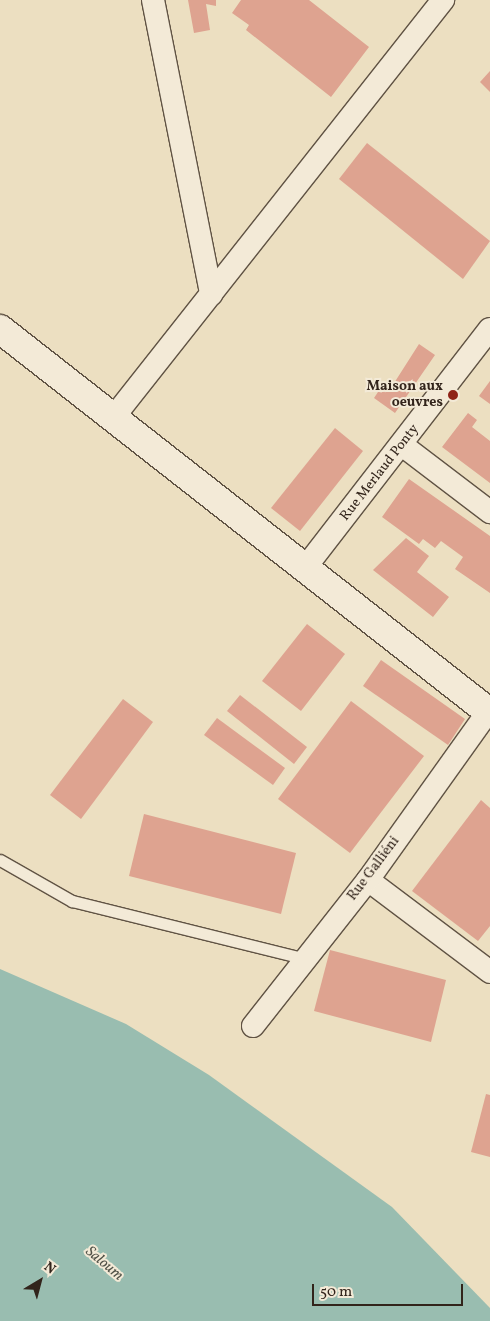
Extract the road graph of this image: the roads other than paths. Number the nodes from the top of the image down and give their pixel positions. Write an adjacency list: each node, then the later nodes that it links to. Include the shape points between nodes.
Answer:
1 (153, 0): 3 (street)
2 (443, 0): 3 (street)
3 (211, 294): 6 (street)
4 (0, 329): 6 (street)
5 (490, 329): 7 (street, Rue Merlaud Ponty)
6 (113, 418): 9 (street)
7 (402, 445): 8 (street); 9 (street, Rue Merlaud Ponty)
8 (490, 512)
9 (305, 568): 10 (street)
10 (489, 711): 12 (street, Rue Galliéni)
11 (0, 860): 13 (lane, via 72,901)
12 (368, 880): 13 (street, Rue Galliéni); 14 (street)
13 (303, 958): 15 (street, Rue Galliéni)
14 (490, 972)
15 (253, 1026)

